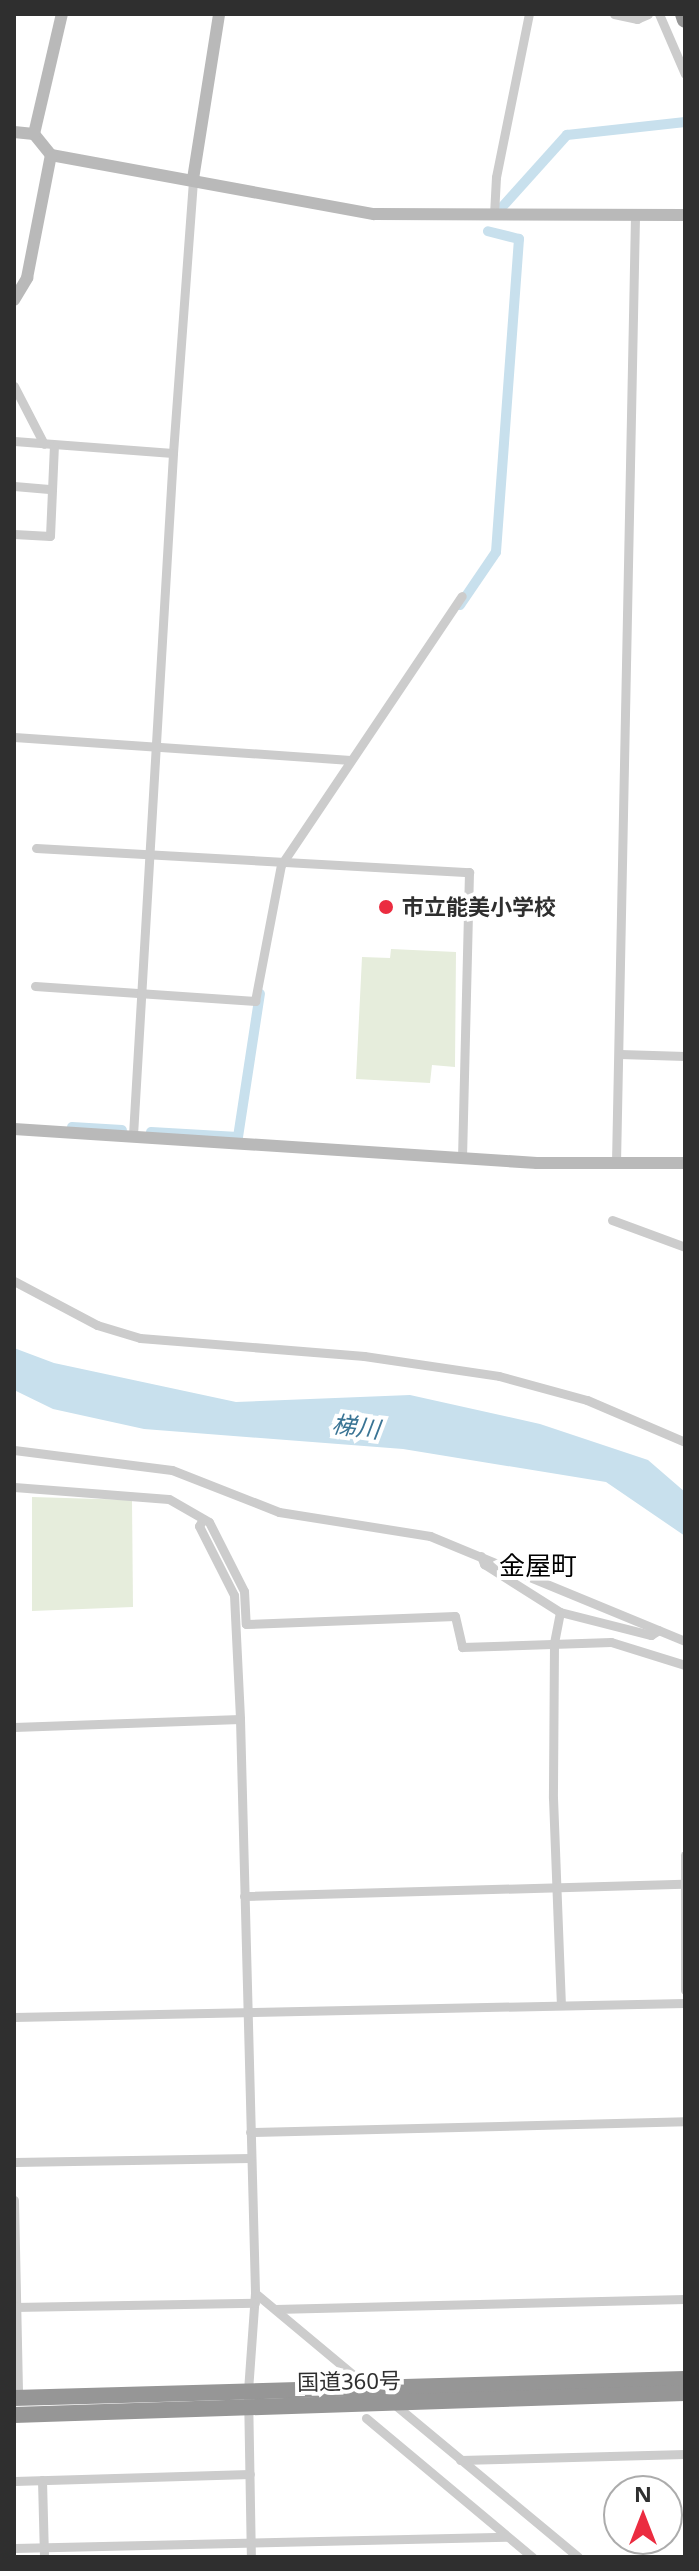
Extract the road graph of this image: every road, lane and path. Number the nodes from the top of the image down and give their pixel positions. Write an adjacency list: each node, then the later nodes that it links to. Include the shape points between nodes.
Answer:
1 (62, 14): 11 (street)
2 (219, 14): 13 (street)
3 (529, 14): 14 (street)
4 (614, 14): 5 (street, via 637,19)
5 (648, 14)
6 (659, 14): 9 (street)
7 (683, 14): 8 (highway)
8 (685, 20)
9 (685, 74)
10 (14, 132): 11 (street)
11 (34, 134): 12 (street)
12 (51, 155): 13 (street); 17 (street, via 27,278)
13 (193, 179): 14 (street, via 374,214); 21 (street)
14 (494, 215): 16 (street)
15 (685, 215): 16 (street)
16 (635, 216): 34 (street)
17 (14, 300)
18 (14, 386): 20 (street)
19 (14, 441): 20 (street)
20 (49, 445): 21 (street); 23 (street)
21 (173, 453): 27 (street)
22 (14, 486): 23 (street)
23 (52, 489): 24 (street, via 50,536)
24 (14, 534)
25 (462, 596): 28 (street)
26 (14, 737): 27 (street)
27 (157, 746): 28 (street); 30 (street)
28 (350, 760): 31 (street)
29 (36, 848): 30 (street)
30 (150, 857): 31 (street); 33 (street)
31 (281, 865): 33 (street, via 255,1001); 38 (street, via 469,872)
32 (35, 986): 33 (street)
33 (141, 993): 37 (street)
34 (620, 1054): 35 (street); 39 (street)
35 (685, 1056)
36 (14, 1129): 37 (street)
37 (133, 1135): 38 (street)
38 (462, 1157): 39 (street)
39 (616, 1163): 40 (street)
40 (685, 1163)
41 (612, 1220): 42 (street)
42 (685, 1247)
43 (14, 1281): 44 (street, via 97,1325 140,1338 364,1356 499,1376 587,1400)
44 (685, 1442)
45 (14, 1450): 48 (street, via 172,1470 279,1512 430,1536)
46 (14, 1487): 47 (street, via 169,1499)
47 (203, 1519): 52 (street, via 244,1591 246,1624 455,1616 462,1647); 54 (street, via 199,1526 234,1595)
48 (481, 1556): 49 (street, via 484,1564); 50 (street)
49 (560, 1612): 50 (street, via 651,1635); 52 (street)
50 (659, 1630): 51 (street)
51 (685, 1641)
52 (554, 1644): 53 (street, via 622,1643); 58 (street)
53 (685, 1665)
54 (240, 1719): 55 (street); 59 (street)
55 (14, 1727)
56 (685, 1855): 57 (street)
57 (683, 1884): 58 (street); 60 (street)
58 (557, 1888): 59 (street); 62 (street)
59 (244, 1896): 63 (street)
60 (685, 1990)
61 (685, 2003): 62 (street)
62 (561, 2005): 63 (street)
63 (246, 2013): 64 (street); 66 (street)
64 (14, 2017)
65 (685, 2121): 66 (street)
66 (250, 2132): 67 (street)
67 (250, 2158): 68 (street); 71 (street)
68 (14, 2162)
69 (14, 2200): 70 (street)
70 (15, 2238): 73 (street)
71 (255, 2298): 73 (street); 74 (street); 79 (street)
72 (685, 2299): 74 (street)
73 (16, 2307): 78 (street)
74 (275, 2309): 76 (street)
75 (685, 2379): 76 (highway, 国道360号)
76 (370, 2389): 79 (highway, 国道360号)
77 (685, 2393): 80 (highway, 国道360号)
78 (16, 2398): 79 (highway, 国道360号)
79 (248, 2398): 80 (highway, 国道360号); 81 (highway, 国道360号); 85 (street)
80 (392, 2402): 84 (street)
81 (14, 2415)
82 (366, 2418): 88 (street)
83 (685, 2454): 84 (street)
84 (460, 2460): 94 (street)
85 (250, 2474): 86 (street); 89 (street)
86 (42, 2480): 87 (street); 91 (street)
87 (14, 2481)
88 (506, 2537): 89 (street); 93 (street)
89 (250, 2542): 91 (street); 92 (street)
90 (14, 2548): 91 (street)
91 (44, 2552)
92 (251, 2557)
93 (532, 2557)
94 (578, 2557)

